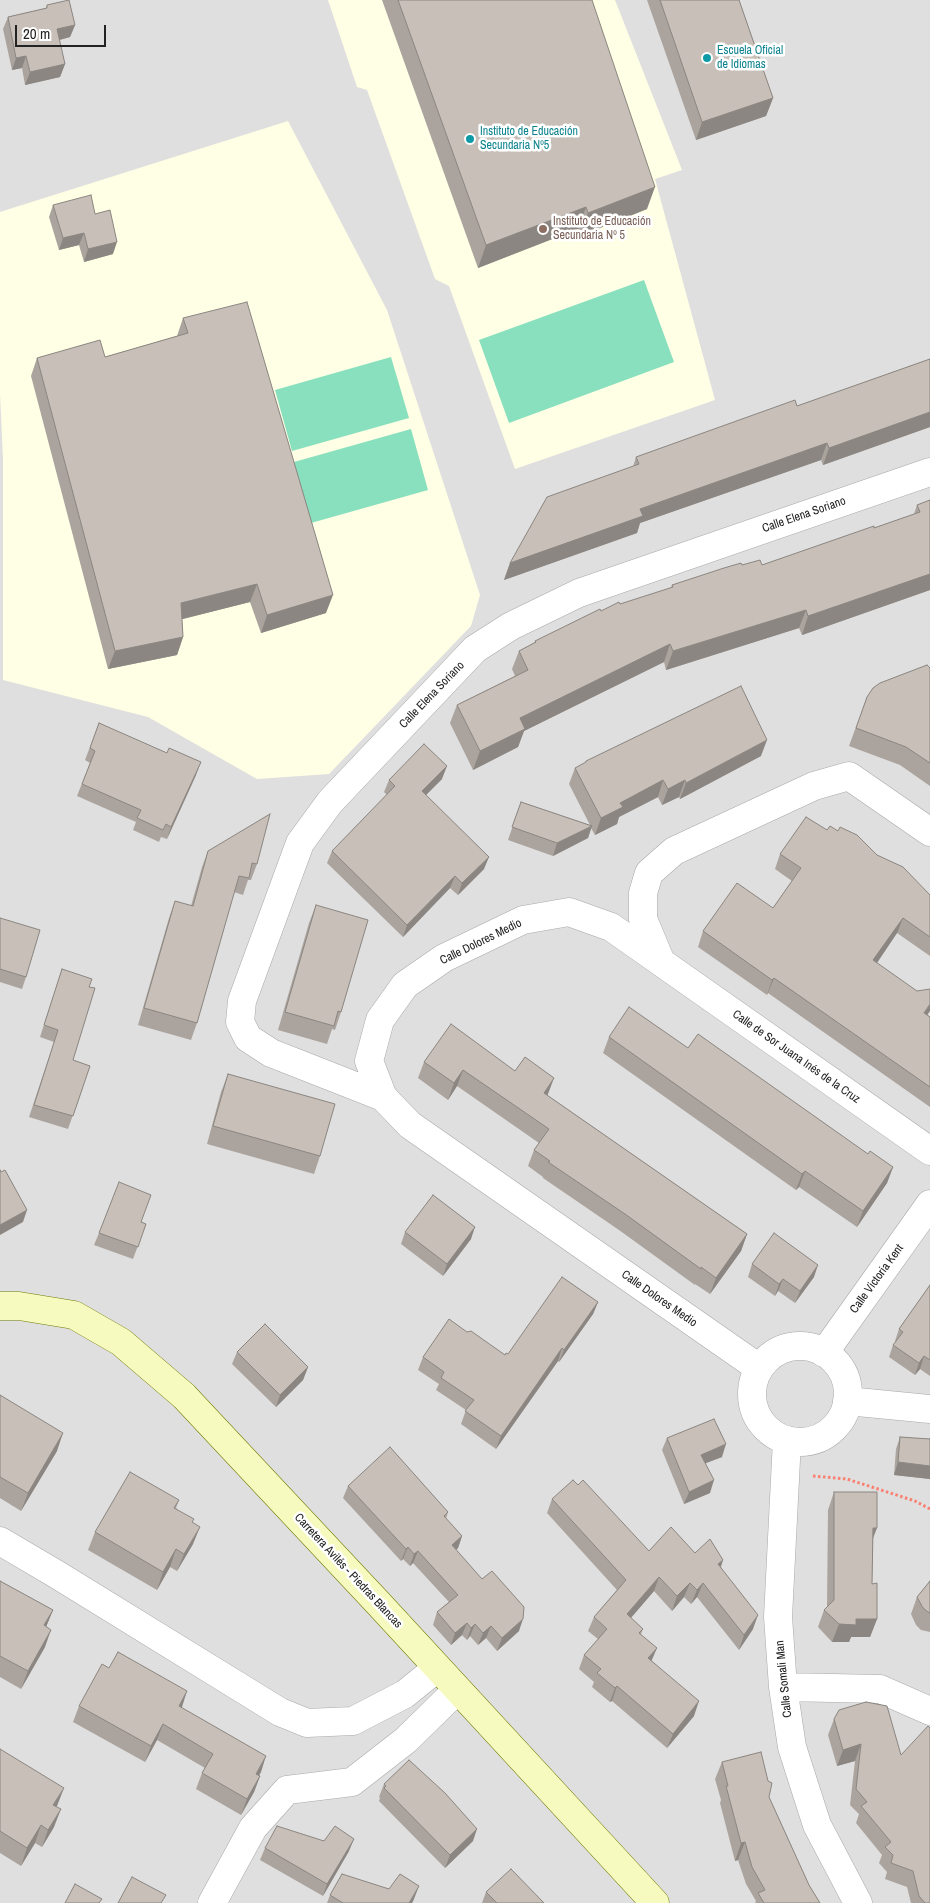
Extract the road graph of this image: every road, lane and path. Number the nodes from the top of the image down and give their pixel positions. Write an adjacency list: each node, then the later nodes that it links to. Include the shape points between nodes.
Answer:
1 (930, 472): 4 (street, Calle Elena Soriano, via 578,593 511,626 475,649 330,802 300,843 242,1001 240,1022 248,1038 271,1053)
2 (930, 832): 3 (street, via 849,776 814,786 674,851 648,873 643,893 643,919)
3 (661, 962): 4 (street, Calle Dolores Medio, via 611,928 568,912 523,920 444,958 405,985 380,1020 369,1061); 5 (street, Calle de Sor Juana Inés de la Cruz)
4 (383, 1097): 9 (street, Calle Dolores Medio, via 410,1125)
5 (930, 1152)
6 (930, 1204): 8 (street, Calle Victoria Kent)
7 (0, 1306): 16 (street, Carretera Avilés - Piedras Blancas, via 74,1315 120,1342 184,1396)
8 (824, 1353): 9 (street, via 792,1346 777,1352); 10 (street, via 844,1375)
9 (759, 1368): 12 (street, via 751,1395 756,1416 766,1429)
10 (847, 1401): 11 (street); 12 (street, via 842,1417 830,1432 815,1440)
11 (930, 1408)
12 (787, 1440): 13 (street, Calle Somali Man)
13 (785, 1474): 14 (path, via 848,1479 915,1501); 17 (street, Calle Somali Man, via 778,1617)
14 (930, 1510)
15 (0, 1541): 16 (street, via 280,1712 308,1723 353,1721 405,1694)
16 (438, 1668): 18 (street, Carretera Avilés - Piedras Blancas)
17 (783, 1687): 19 (street, via 880,1689); 22 (street, Calle Somali Man, via 792,1747 817,1825)
18 (457, 1690): 20 (street, via 406,1740 352,1782 287,1790 253,1828); 21 (street, Carretera Avilés - Piedras Blancas)
19 (930, 1711)
20 (212, 1903)
21 (655, 1903)
22 (858, 1903)

